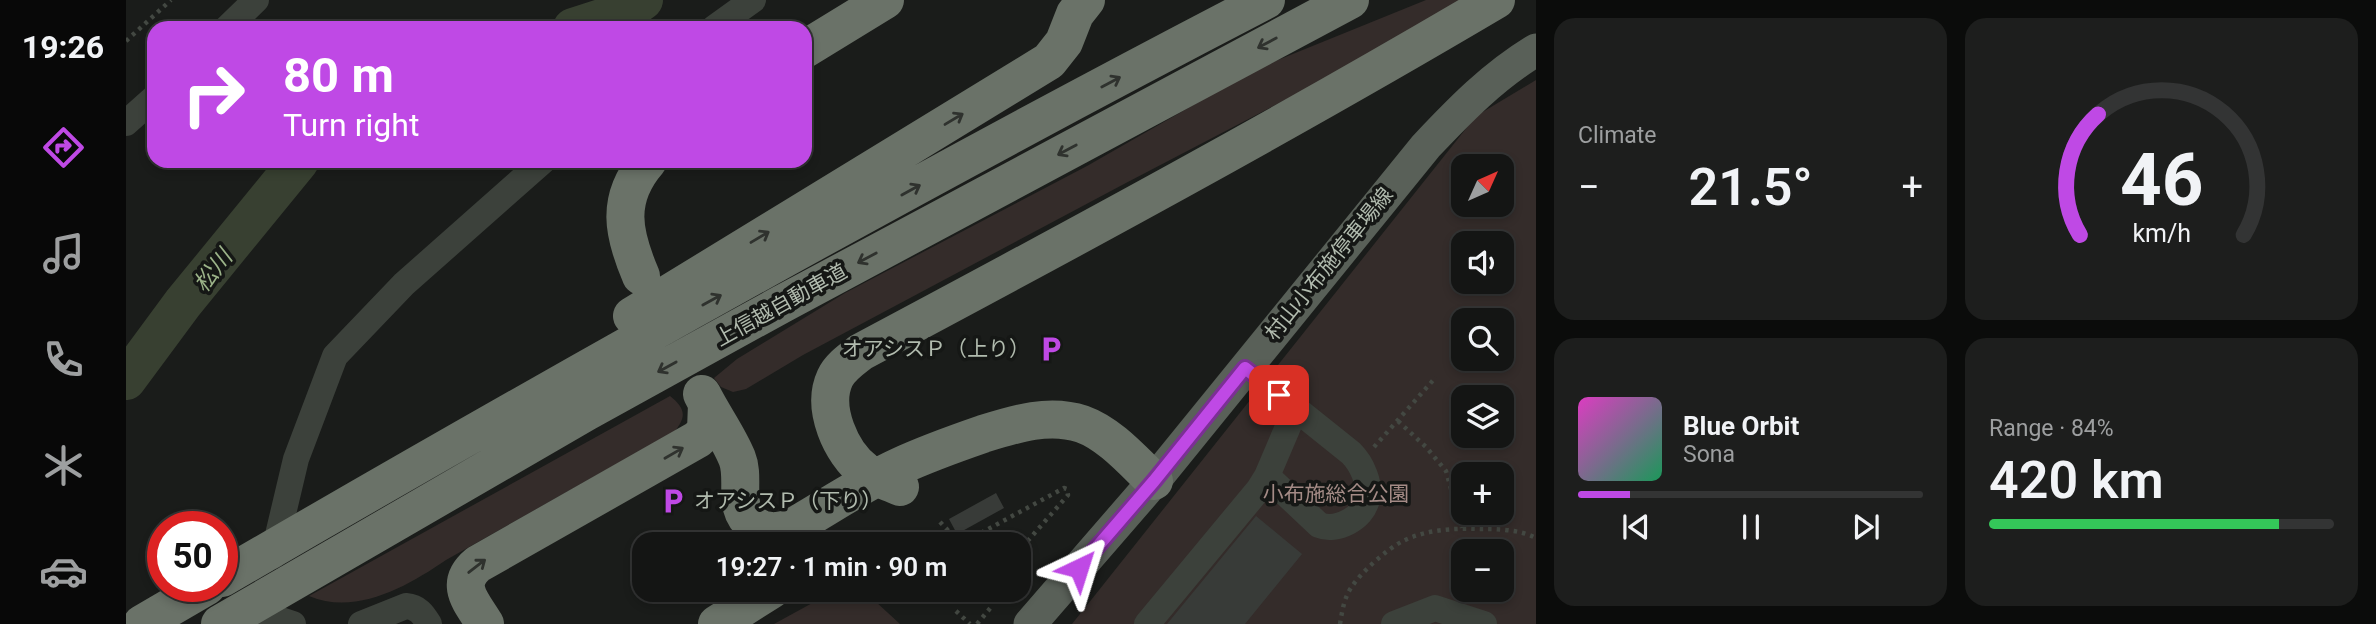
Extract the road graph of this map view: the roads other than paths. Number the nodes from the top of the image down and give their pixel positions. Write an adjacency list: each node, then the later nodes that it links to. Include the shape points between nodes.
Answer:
1 (256, 0): 9 (street)
2 (753, 0): 10 (street)
3 (885, 0): 11 (highway)
4 (1086, 0): 23 (highway, one-way to 4, via 648,305 1049,61)
5 (1266, 0): 23 (highway, 上信越自動車道, one-way to 5, via 967,159)
6 (1358, 0): 8 (highway, 上信越自動車道)
7 (1496, 0): 21 (highway, via 1081,235 1002,295 867,370 850,392 850,405 860,435)
8 (1334, 8): 29 (highway, 上信越自動車道, one-way to 29, via 586,412)
9 (234, 21)
10 (724, 21)
11 (812, 45)
12 (1536, 50): 18 (main road, 村山小布施停車場線, via 1472,97 1426,146)
13 (147, 104): 14 (street)
14 (126, 123)
15 (535, 168): 30 (street, via 404,284 335,356 296,460)
16 (643, 168): 17 (highway, via 631,185 624,224)
17 (641, 276)
18 (1245, 368): 19 (street); 22 (main road, 村山小布施停車場線)
19 (1296, 408): 20 (street); 20 (street, via 1359,462 1368,497 1365,506 1349,521 1328,528 1319,525)
20 (1267, 476): 38 (street)
21 (891, 478): 22 (highway, via 937,450 1013,425 1065,420 1106,438); 24 (highway); 35 (highway, one-way to 21, via 466,590 464,579 469,571 698,439 706,430 705,399 738,459 743,512 762,530 791,528)
22 (1148, 487): 37 (main road, 村山小布施停車場線)
23 (374, 489): 25 (highway, 上信越自動車道)
24 (820, 532)
25 (238, 569)
26 (180, 602): 28 (highway)
27 (752, 602): 36 (highway)
28 (142, 624)
29 (220, 624)
30 (257, 624)
31 (270, 624): 32 (street, via 278,619)
32 (293, 624)
33 (361, 624): 34 (street, via 406,606 414,606)
34 (429, 624)
35 (485, 624)
36 (717, 624)
37 (1030, 624)
38 (1147, 624)
39 (1394, 624): 40 (street, via 1435,608)
40 (1484, 624)

